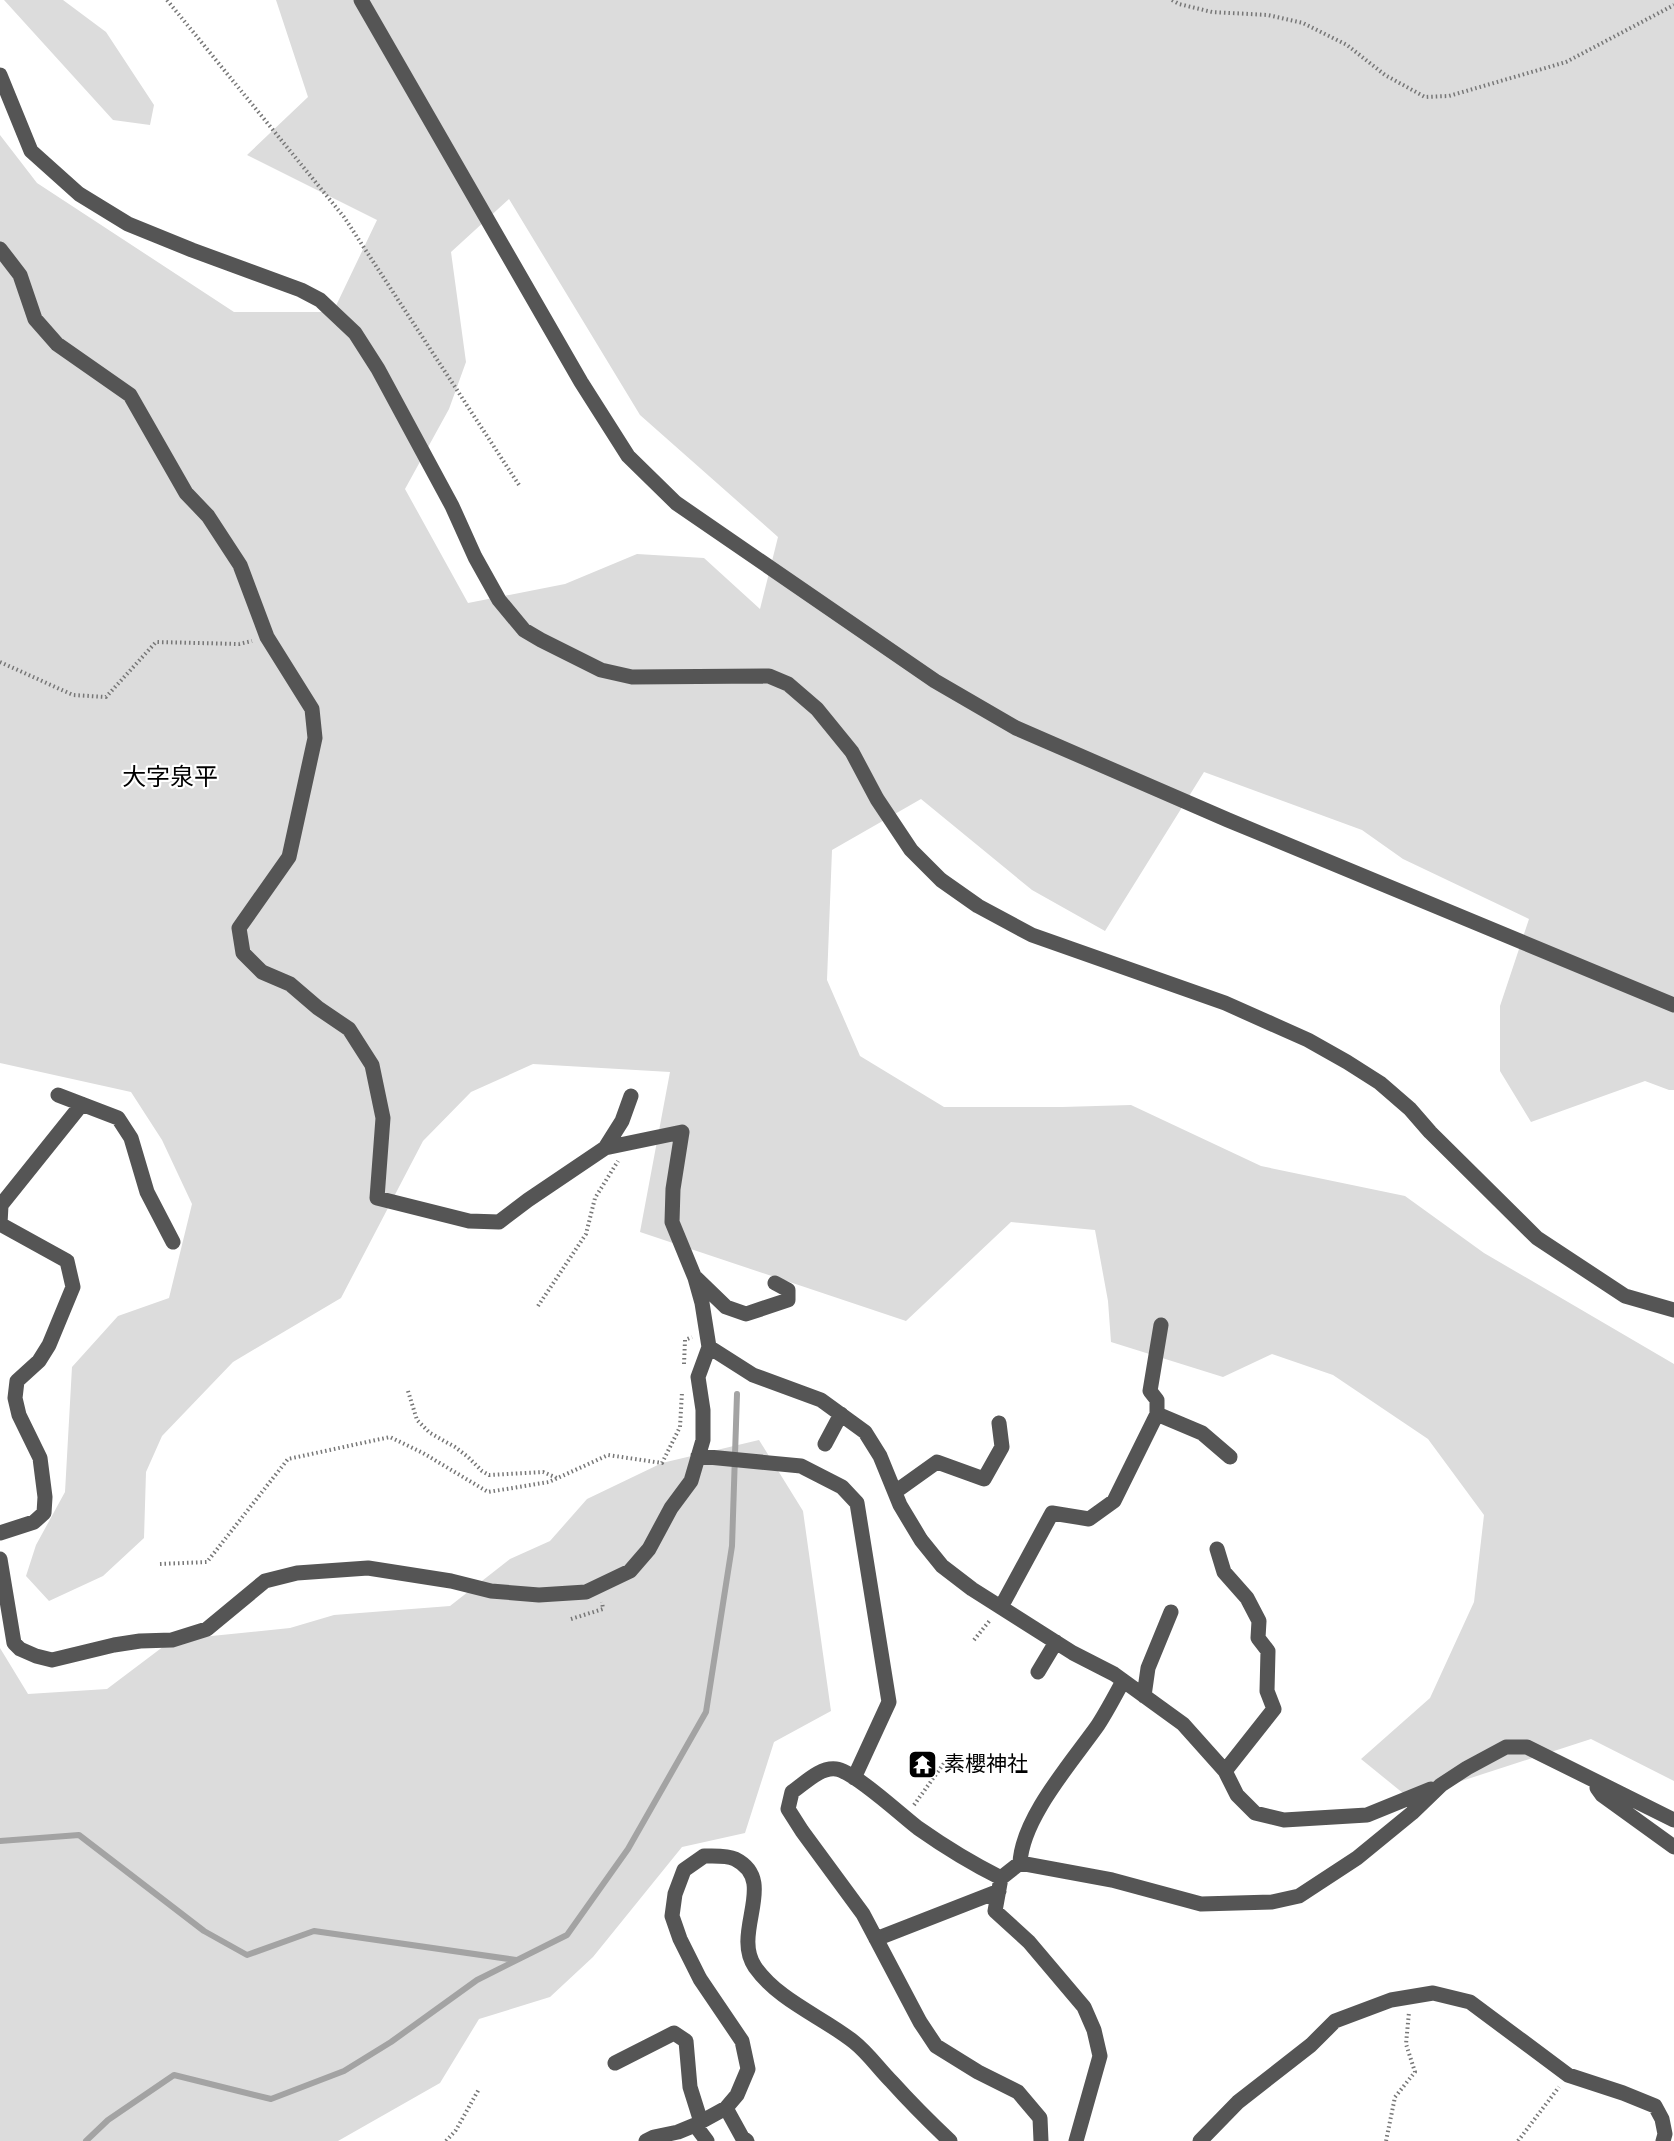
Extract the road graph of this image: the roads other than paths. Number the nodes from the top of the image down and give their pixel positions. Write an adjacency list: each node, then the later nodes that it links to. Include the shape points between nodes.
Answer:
1 (361, 0): 4 (street, via 580,382 628,456 676,503 935,681 1026,733)
2 (0, 75): 12 (street, via 32,151 79,194 128,224 301,290 320,300 356,333 452,506 498,600 525,630 601,670 632,677 769,676 788,684 817,709 852,752 911,850 941,880 969,900 1032,935 1225,1004 1308,1040 1347,1062 1410,1109 1537,1238 1625,1296)
3 (0, 249): 8 (street, via 20,275 35,319 57,344 130,395 186,494 208,516 240,565 267,637 312,709 315,738 289,856 239,928 243,953 262,972 290,984 349,1029 372,1065 383,1118 377,1198 469,1221 499,1222)
4 (1674, 1005)
5 (58, 1095): 7 (street)
6 (631, 1096): 8 (street, via 622,1121)
7 (82, 1104): 9 (street, via 118,1118 131,1138 147,1192); 22 (street, via 1,1205 0,1224 67,1261 73,1287 49,1345 39,1361 17,1381 19,1415 40,1458 44,1514 34,1522)
8 (605, 1148): 10 (street, via 682,1132 672,1222)
9 (173, 1242)
10 (695, 1278): 11 (street, via 726,1307 746,1314 788,1300 788,1290); 14 (street)
11 (775, 1283)
12 (1674, 1310)
13 (1161, 1325): 16 (street, via 1150,1391 1156,1400)
14 (709, 1347): 15 (street, via 753,1375 821,1400); 19 (street, via 698,1377 703,1410 703,1440)
15 (841, 1414): 18 (street); 21 (street, via 865,1432)
16 (1157, 1414): 20 (street, via 1202,1433); 25 (street, via 1114,1501 1089,1519 1052,1513)
17 (999, 1423): 21 (street, via 1002,1447 984,1479 937,1462)
18 (825, 1444)
19 (698, 1456): 24 (street, via 691,1481 649,1549 630,1571 586,1592 516,1594 368,1568 297,1573 265,1581 207,1629 172,1640 114,1645 52,1660 20,1649 14,1643); 35 (street, via 801,1466 842,1487 856,1503 889,1702)
20 (1230, 1457)
21 (895, 1492): 25 (street, via 921,1540 942,1566)
22 (0, 1533)
23 (1217, 1550): 31 (street, via 1224,1572 1247,1598 1259,1621 1258,1638 1268,1651)
24 (0, 1559)
25 (1001, 1607): 27 (street)
26 (1171, 1612): 32 (street, via 1148,1668)
27 (1056, 1642): 28 (street); 30 (street)
28 (1038, 1672)
29 (1254, 1675): 31 (street)
30 (1123, 1681): 32 (street); 39 (street, via 1099,1724 1031,1822 1020,1851)
31 (1267, 1686): 33 (street, via 1274,1709)
32 (1144, 1696): 33 (street, via 1183,1724)
33 (1225, 1771): 36 (street, via 1237,1795 1256,1813 1284,1820 1367,1815)
34 (1587, 1777): 36 (street, via 1527,1748 1506,1747); 37 (street); 38 (street, via 1602,1795)
35 (854, 1778): 40 (street); 41 (street, via 837,1769 821,1772 792,1792 788,1809 863,1914)
36 (1441, 1785): 39 (street, via 1357,1858 1299,1896 1272,1902 1201,1904 1112,1880)
37 (1674, 1820)
38 (1674, 1847)
39 (1020, 1863): 40 (street)
40 (1000, 1884): 41 (street); 50 (street, via 995,1911 1029,1942 1084,2007 1094,2030 1100,2056)
41 (876, 1939): 49 (street, via 936,2046 1018,2092 1040,2118)
42 (615, 2063): 44 (street, via 674,2032 686,2041)
43 (726, 2108): 44 (street); 47 (street); 48 (street, via 737,2095 748,2069 742,2041 700,1979 672,1916 684,1870 704,1856 734,1858 750,1871 756,1885 746,1943 760,1974 855,2042)
44 (698, 2123): 45 (street); 46 (street)
45 (646, 2141)
46 (707, 2141)
47 (747, 2141)
48 (950, 2141)
49 (1041, 2141)
50 (1076, 2141)
51 (1200, 2141): 52 (street, via 1238,2102 1311,2045 1335,2021 1391,2000 1433,1993 1470,2002 1568,2074 1655,2106 1662,2119)
52 (1664, 2141)

